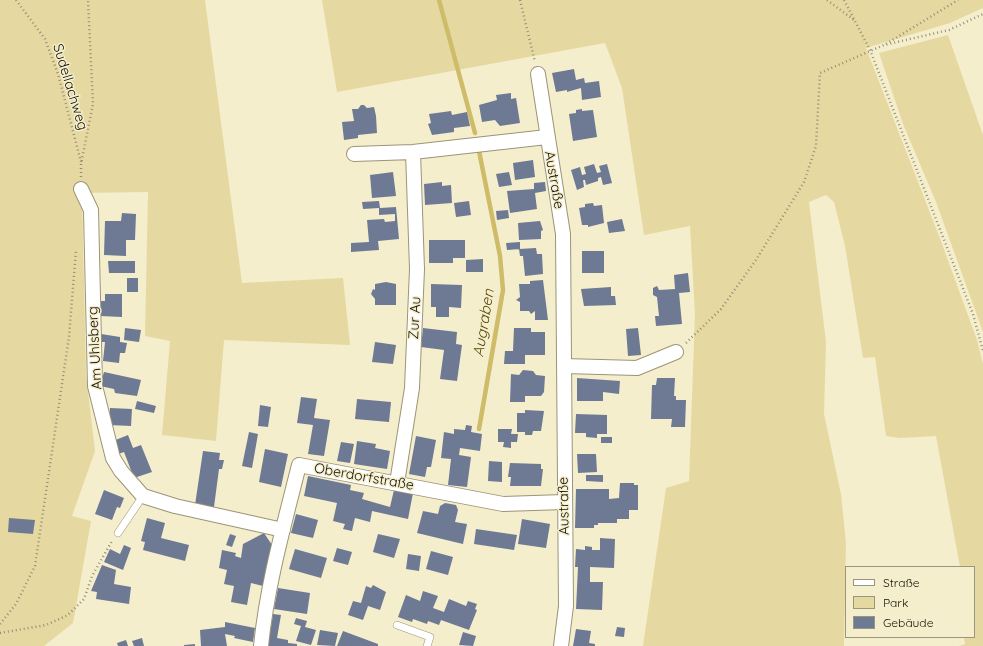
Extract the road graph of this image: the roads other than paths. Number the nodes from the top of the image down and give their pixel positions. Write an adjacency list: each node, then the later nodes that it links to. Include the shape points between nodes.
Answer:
1 (538, 74): 2 (street, Austraße)
2 (547, 137): 3 (street, Austraße); 7 (street, Austraße, via 563,234)
3 (413, 152): 4 (street, Austraße); 8 (street, Zur Au, via 417,269 413,372)
4 (354, 154)
5 (81, 189): 9 (street, Am Uhlsberg, via 91,210 95,386 113,458)
6 (676, 352): 7 (street, via 637,368)
7 (564, 366): 10 (street, Austraße)
8 (398, 483): 10 (street, Oberdorfstraße, via 503,504); 11 (street, Oberdorfstraße, via 299,465)
9 (143, 496): 11 (street, via 175,506); 12 (lane)
10 (564, 502): 16 (street, Austraße, via 566,606)
11 (283, 530): 14 (street, Oberdorfstraße)
12 (118, 533)
13 (397, 625): 15 (lane, via 430,637)
14 (261, 646)
15 (427, 646)
16 (561, 646)

